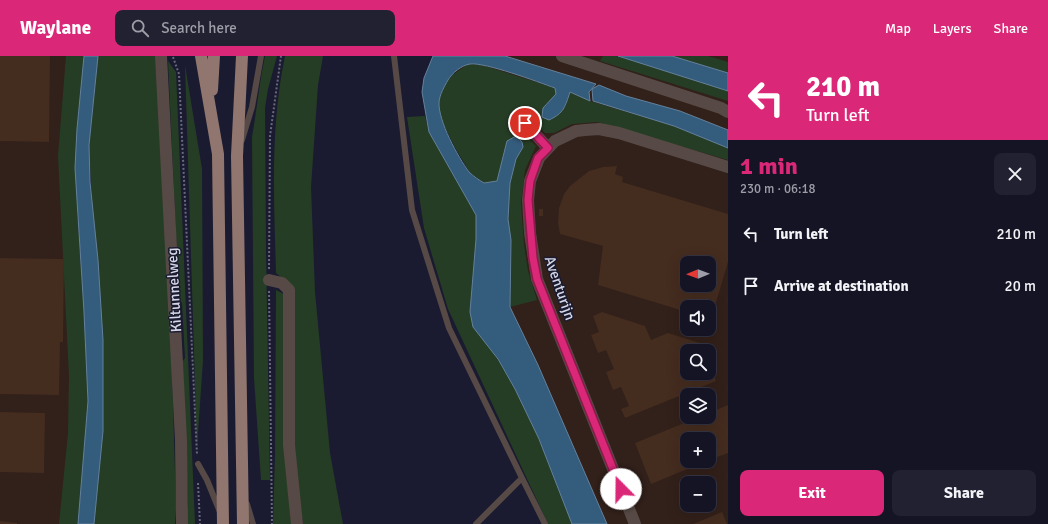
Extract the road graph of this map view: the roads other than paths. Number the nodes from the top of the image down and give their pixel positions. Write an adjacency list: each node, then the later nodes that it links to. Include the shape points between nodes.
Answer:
1 (162, 56): 22 (street, Kiltunnelweg, via 181,440)
2 (195, 56): 11 (lane)
3 (201, 56): 11 (main road)
4 (205, 56): 11 (main road)
5 (209, 56): 11 (main road)
6 (214, 56): 11 (main road)
7 (261, 56): 15 (lane, via 252,107)
8 (394, 56): 19 (lane, via 412,210 449,328)
9 (562, 56): 12 (street)
10 (243, 58): 15 (main road)
11 (210, 109): 21 (main road, via 218,154)
12 (726, 109)
13 (525, 123): 14 (street)
14 (548, 148): 16 (street, Aventurijn, via 555,141 576,131 599,129); 28 (street, Aventurijn, via 538,158 530,181 528,200 537,279)
15 (237, 156): 20 (main road)
16 (728, 167)
17 (269, 280): 25 (street, via 282,283 290,290 289,445)
18 (198, 464): 21 (lane)
19 (522, 478): 26 (lane); 27 (lane)
20 (242, 489): 23 (main road); 24 (lane)
21 (223, 522)
22 (182, 524)
23 (243, 524)
24 (252, 524)
25 (297, 524)
26 (476, 524)
27 (544, 524)
28 (635, 524)

